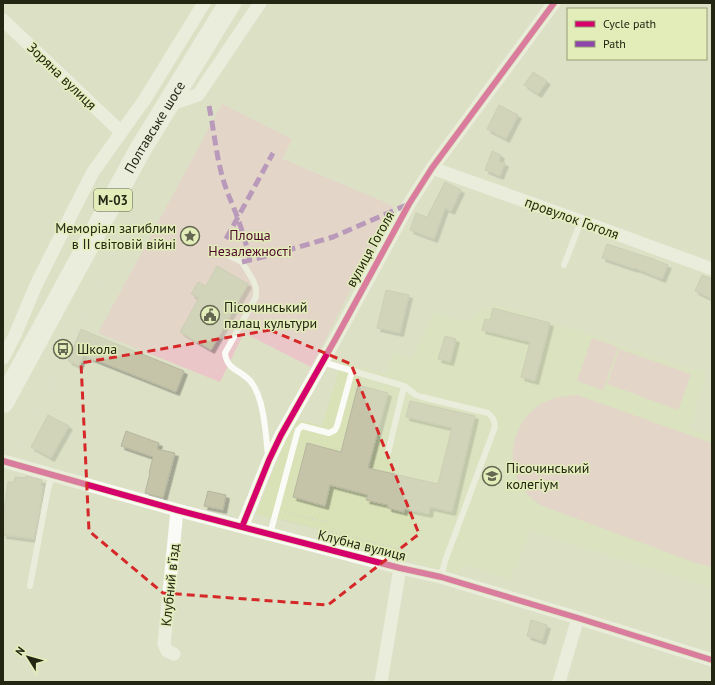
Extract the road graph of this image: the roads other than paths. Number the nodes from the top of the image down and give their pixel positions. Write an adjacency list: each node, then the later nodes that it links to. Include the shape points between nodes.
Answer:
1 (204, 3): 7 (street, via 145,99)
2 (230, 3): 6 (highway, Полтавське шосе / М-03)
3 (260, 3): 6 (street, via 198,95)
4 (554, 3): 8 (street, вулиця Гоголя)
5 (3, 20): 7 (street, Зоряна вулиця)
6 (168, 105): 17 (highway, Полтавське шосе / М-03, via 140,150)
7 (121, 132): 13 (street, via 76,205)
8 (432, 168): 9 (street, провулок Гоголя); 14 (street, вулиця Гоголя, via 408,204)
9 (581, 220): 11 (lane); 12 (street, провулок Гоголя)
10 (224, 253): 19 (lane, via 242,262 254,280 256,288 256,297 226,353 230,366 250,380 255,387 264,416)
11 (564, 265)
12 (712, 269)
13 (3, 358)
14 (322, 362): 15 (lane); 19 (street, вулиця Гоголя)
15 (352, 371): 16 (lane); 24 (lane, via 335,430 328,433 304,426 298,430)
16 (404, 386): 18 (lane); 26 (lane, via 416,395 488,414 494,421 495,427)
17 (3, 402)
18 (388, 453)
19 (269, 460): 23 (street, вулиця Гоголя)
20 (6, 462): 21 (street, Клубна вулиця)
21 (52, 475): 22 (street, Клубна вулиця); 27 (lane)
22 (177, 510): 23 (street, Клубна вулиця); 29 (street, Клубний в’їзд, via 164,644 167,651)
23 (242, 527): 24 (street, Клубна вулиця)
24 (270, 534): 25 (street, Клубна вулиця)
25 (400, 568): 26 (street, Клубна вулиця); 31 (street)
26 (441, 576): 28 (street, Клубна вулиця)
27 (30, 586)
28 (578, 618): 30 (street, Клубна вулиця); 32 (street)
29 (174, 654)
30 (712, 660)
31 (382, 682)
32 (558, 682)

